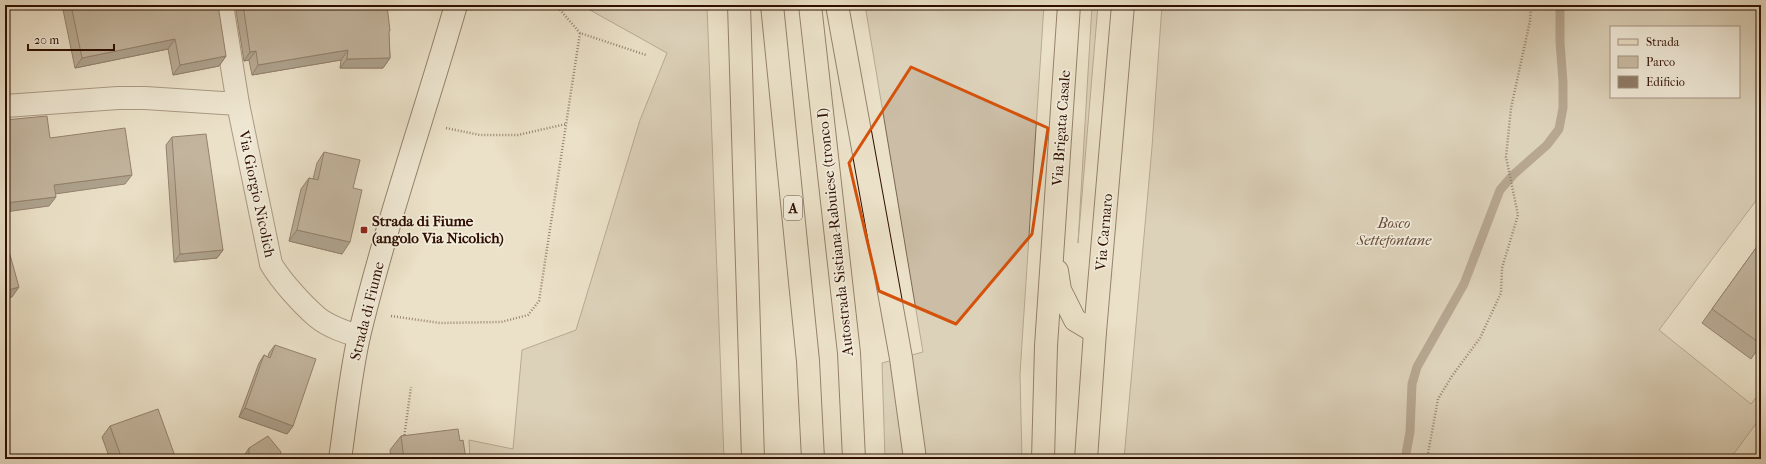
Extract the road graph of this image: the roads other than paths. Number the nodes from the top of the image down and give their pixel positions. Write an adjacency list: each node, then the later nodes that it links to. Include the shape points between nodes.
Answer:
1 (222, 5): 9 (street, Via Giorgio Nicolich)
2 (739, 5): 15 (main road)
3 (772, 5): 16 (main road, A, via 808,361)
4 (810, 5): 17 (main road, Autostrada Sistiana-Rabuiese (tronco I), via 849,353)
5 (837, 5): 18 (main road, via 901,358)
6 (1069, 5): 11 (main road, Via Brigata Casale)
7 (1123, 5): 12 (main road, Via Carnaro)
8 (453, 6): 13 (street, Strada di Fiume)
9 (238, 104): 10 (street, via 118,98); 13 (street, Via Giorgio Nicolich, via 271,264 278,276 318,318 338,329)
10 (5, 106)
11 (1053, 250): 12 (main road, via 1060,290 1075,320); 19 (main road, via 1046,346)
12 (1095, 332): 20 (main road, Via Carnaro)
13 (359, 336): 14 (street, Strada di Fiume, via 350,381)
14 (340, 459)
15 (753, 459)
16 (813, 459)
17 (854, 459)
18 (915, 459)
19 (1043, 459)
20 (1086, 459)

